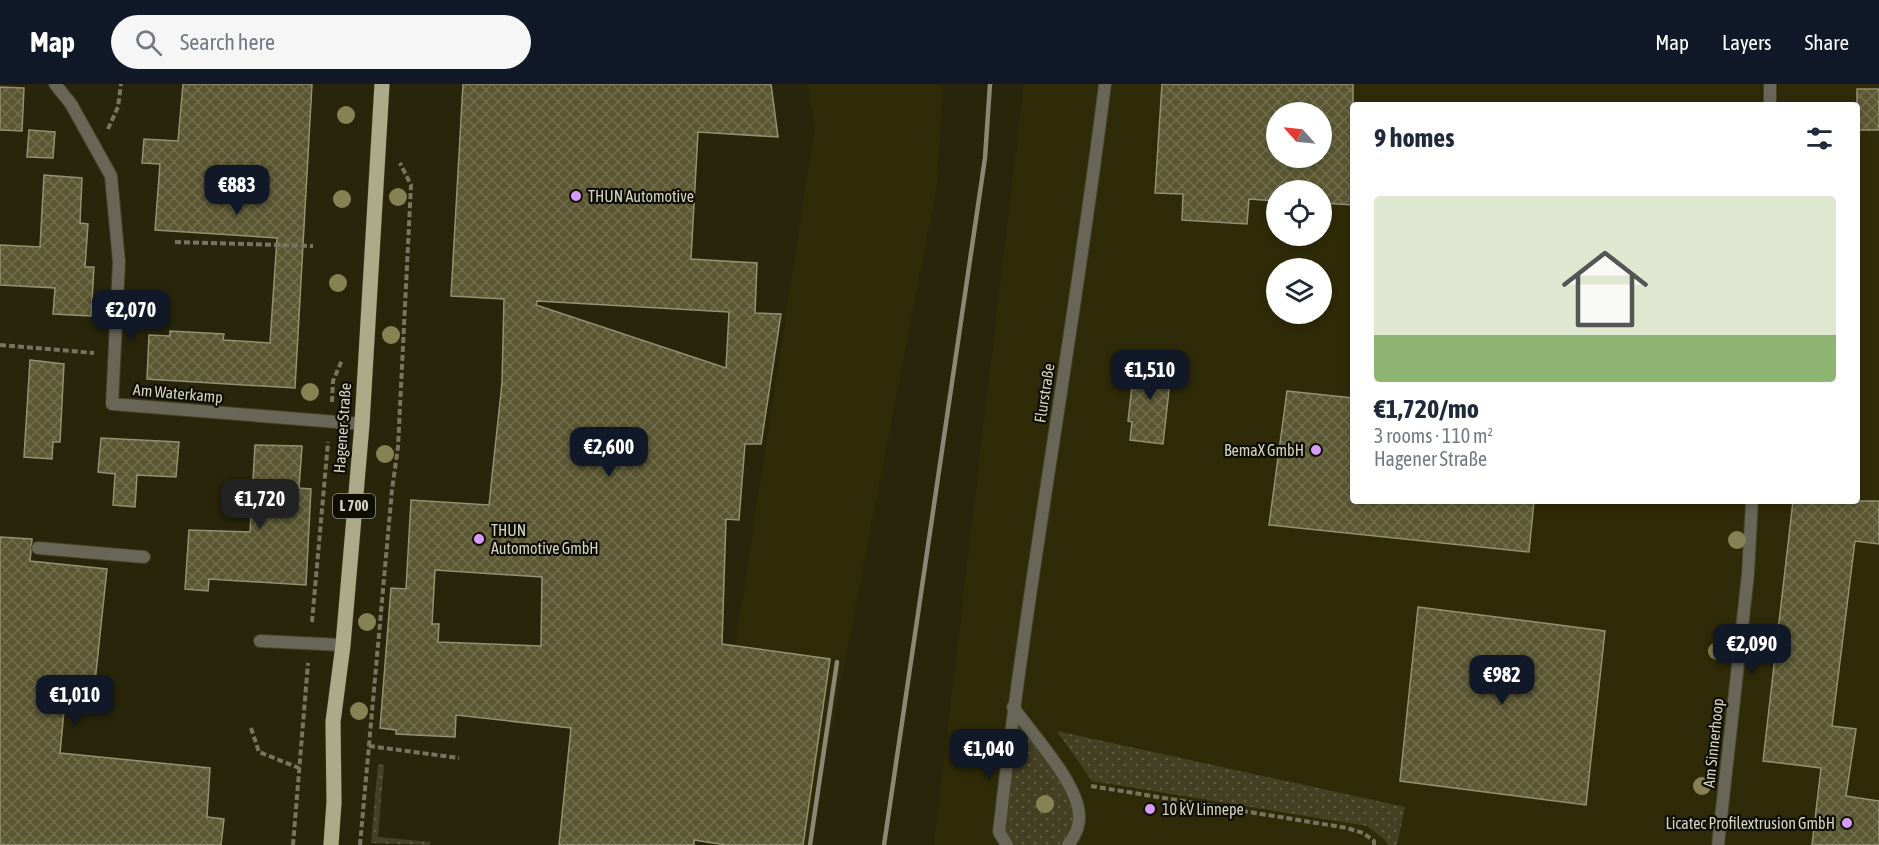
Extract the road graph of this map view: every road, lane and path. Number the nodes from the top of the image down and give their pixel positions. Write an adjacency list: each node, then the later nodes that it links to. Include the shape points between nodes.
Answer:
1 (55, 84): 7 (street, Am Waterkamp)
2 (121, 84): 7 (path, via 118,107 105,136)
3 (382, 84): 15 (main road, Hagener Straße / L 700)
4 (1105, 84): 22 (street, Flurstraße, via 1090,205)
5 (1770, 84): 6 (street)
6 (1770, 102)
7 (94, 146): 12 (street, Am Waterkamp, via 111,176 118,262)
8 (411, 185): 24 (path, via 398,447)
9 (175, 242): 10 (path)
10 (313, 246)
11 (0, 345): 12 (path)
12 (116, 354): 14 (street, Am Waterkamp, via 112,404)
13 (333, 381): 14 (path)
14 (330, 422): 15 (street, Am Waterkamp); 20 (path)
15 (362, 424): 21 (main road, Hagener Straße / L 700)
16 (1752, 504): 34 (street, Am Sinnerhoop, via 1748,574)
17 (38, 548): 18 (street)
18 (144, 557)
19 (260, 641): 20 (street)
20 (310, 643): 21 (street); 26 (path)
21 (343, 645): 29 (main road, Hagener Straße / L 700, via 333,722)
22 (1012, 707): 27 (street); 31 (street, Flurstraße, via 999,832)
23 (251, 728): 26 (path, via 259,752)
24 (369, 746): 25 (path); 30 (path)
25 (459, 758)
26 (299, 768): 28 (path)
27 (1066, 782): 32 (street, via 1079,813 1077,831); 33 (path, via 1347,828 1363,833)
28 (293, 845)
29 (331, 845)
30 (360, 845)
31 (1007, 845)
32 (1068, 845)
33 (1374, 845)
34 (1718, 845)

